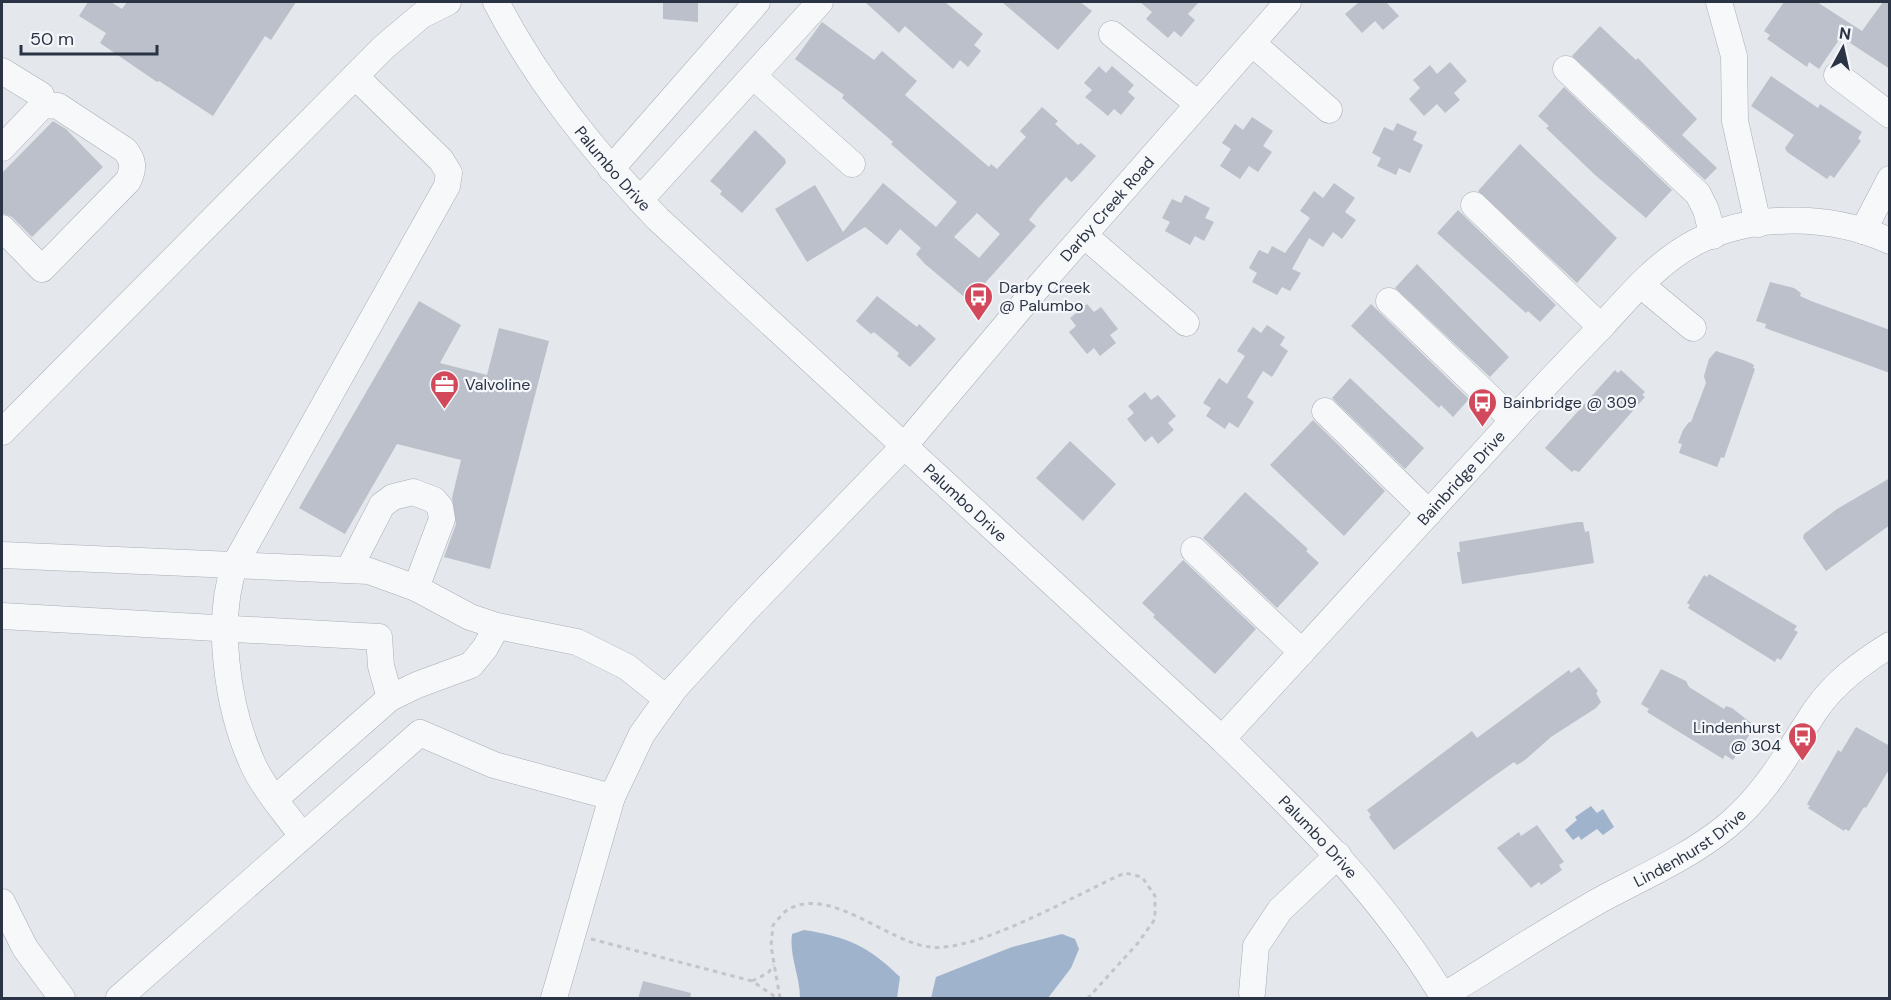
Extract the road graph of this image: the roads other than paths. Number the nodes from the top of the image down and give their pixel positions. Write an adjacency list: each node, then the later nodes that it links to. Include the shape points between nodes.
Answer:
1 (448, 2): 14 (street, via 415,20)
2 (496, 2): 22 (street, Palumbo Drive, via 552,94)
3 (733, 2): 8 (street)
4 (757, 2): 8 (street)
5 (820, 2): 15 (street)
6 (1288, 2): 10 (street, Darby Creek Road)
7 (1719, 2): 26 (street, via 1734,56 1735,121)
8 (732, 30): 22 (street)
9 (1112, 34): 16 (street)
10 (1252, 43): 16 (street, Darby Creek Road); 18 (street)
11 (1566, 69): 30 (street, via 1698,194)
12 (2, 71): 17 (street, via 41,95)
13 (1837, 75): 19 (street)
14 (355, 76): 39 (street); 44 (street, via 441,160 449,173 447,186)
15 (753, 76): 21 (street); 24 (street)
16 (1198, 104): 29 (street, Darby Creek Road)
17 (43, 105): 20 (street); 27 (street, via 58,106 125,150 134,170 128,181 42,269)
18 (1329, 110)
19 (1890, 115)
20 (5, 139)
21 (852, 164)
22 (611, 169): 24 (street, Palumbo Drive)
23 (1890, 179): 28 (street)
24 (640, 200): 40 (street, Palumbo Drive)
25 (1474, 205): 35 (street)
26 (1758, 224): 28 (street, Bainbridge Drive, via 1814,221); 30 (street, Bainbridge Drive)
27 (2, 228)
28 (1863, 231): 31 (street, Bainbridge Drive)
29 (1084, 235): 34 (street); 40 (street, Darby Creek Road)
30 (1713, 236): 32 (street, Bainbridge Drive, via 1696,242 1658,267)
31 (1890, 241)
32 (1641, 285): 35 (street, Bainbridge Drive); 36 (street)
33 (1389, 301): 38 (street)
34 (1186, 322)
35 (1601, 327): 38 (street, Bainbridge Drive)
36 (1693, 328)
37 (1325, 411): 41 (street)
38 (1514, 420): 41 (street, Bainbridge Drive)
39 (2, 432)
40 (905, 445): 53 (street, Darby Creek Road, via 746,610); 54 (street, Palumbo Drive)
41 (1429, 513): 51 (street, Bainbridge Drive)
42 (1194, 550): 51 (street)
43 (2, 555): 44 (street)
44 (235, 564): 45 (street); 49 (street, via 228,583)
45 (349, 568): 46 (street); 46 (street, via 382,505 393,497 413,492 434,500 442,519)
46 (416, 588): 48 (street, via 470,617)
47 (2, 616): 49 (street)
48 (496, 626): 52 (street, via 471,665); 53 (street, via 577,642 627,667)
49 (224, 628): 52 (street, via 378,637); 56 (street, via 226,664 242,732 251,761)
50 (1890, 645): 61 (street, Lindenhurst Drive, via 1834,688 1815,710 1761,793 1728,825 1670,864 1602,899)
51 (1302, 652): 54 (street, Bainbridge Drive)
52 (390, 698): 56 (street)
53 (668, 699): 55 (street, Darby Creek Road, via 642,734)
54 (1222, 739): 58 (street, Palumbo Drive)
55 (612, 797): 57 (street, via 494,765 420,733); 64 (street, Darby Creek Road)
56 (275, 799): 57 (street)
57 (302, 836): 63 (street)
58 (1338, 855): 60 (street, via 1280,910 1256,946); 61 (street, Palumbo Drive, via 1394,922)
59 (2, 902): 62 (street, via 25,948)
60 (1252, 993)
61 (1444, 997)
62 (62, 999)
63 (119, 999)
64 (554, 999)

